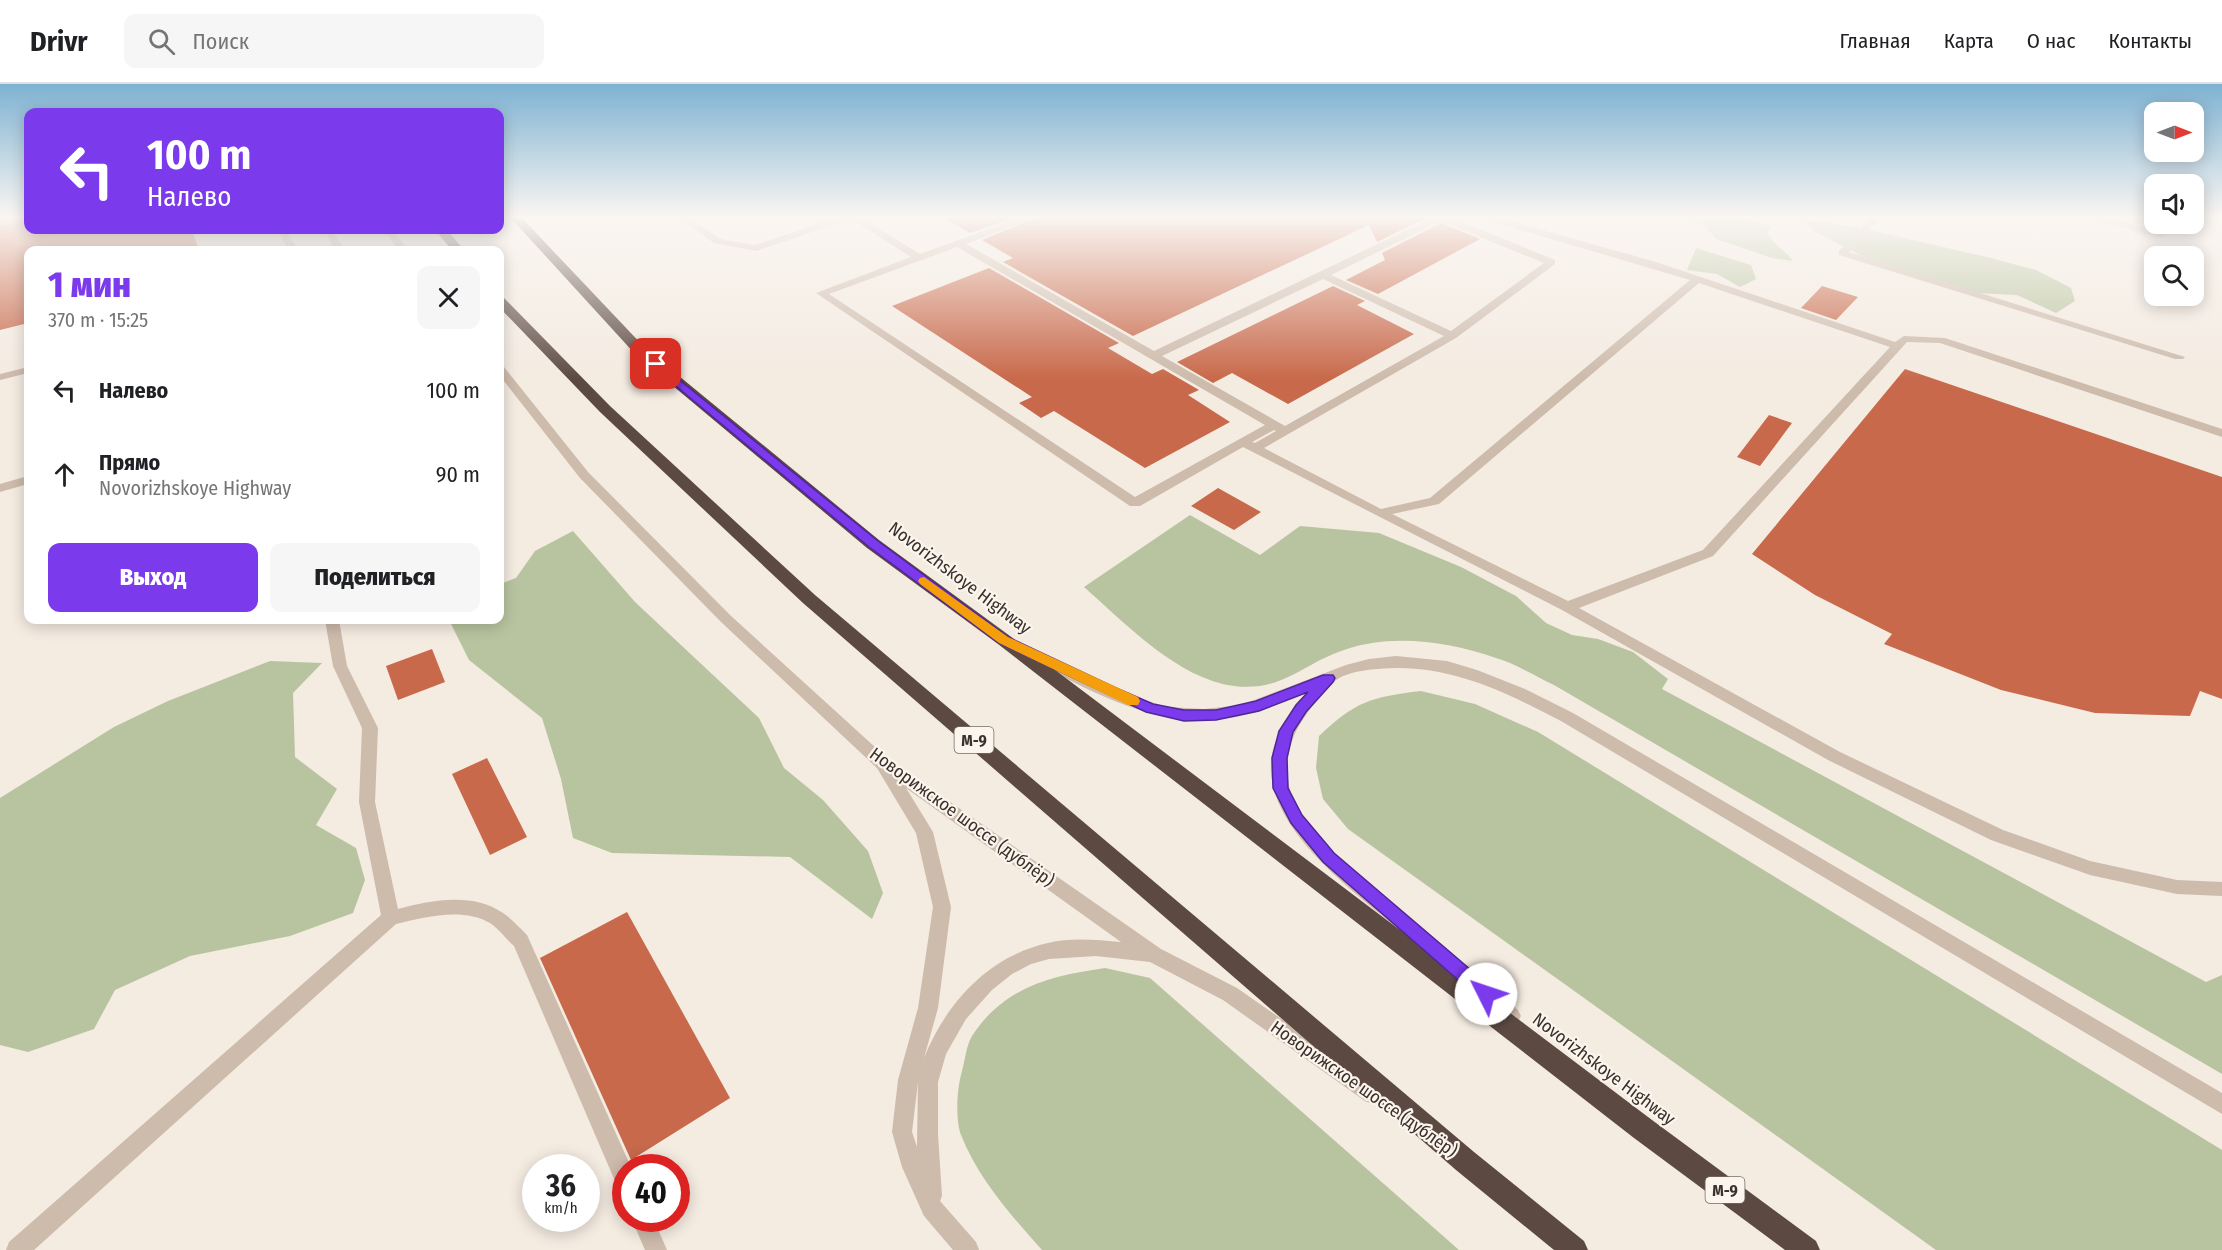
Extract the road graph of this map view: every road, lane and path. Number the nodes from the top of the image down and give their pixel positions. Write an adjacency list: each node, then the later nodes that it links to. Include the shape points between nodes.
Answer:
1 (563, 270): 26 (highway, Novorizhskoye Highway / М-9, via 641,352 873,544)
2 (882, 270): 20 (street, via 821,293 1135,504)
3 (1005, 270): 13 (street)
4 (1332, 270): 8 (street)
5 (1540, 270): 11 (street)
6 (1671, 270): 9 (street)
7 (1898, 270): 14 (street)
8 (1323, 275): 11 (street); 13 (street)
9 (1697, 279): 12 (street); 23 (street, via 1434,501)
10 (504, 305): 35 (highway, М-9, via 605,409 809,598)
11 (1452, 336): 18 (street)
12 (1898, 346): 19 (street, via 1904,339 1941,340); 24 (street, via 1708,553)
13 (1154, 356): 18 (street)
14 (2179, 357)
15 (24, 371): 16 (street)
16 (0, 377)
17 (505, 381): 28 (street, Новорижское шоссе (дублёр), via 584,475 725,618)
18 (1279, 428): 20 (street)
19 (2222, 433)
20 (1249, 445): 23 (street)
21 (24, 481): 22 (street)
22 (0, 488)
23 (1379, 513): 24 (street)
24 (1567, 607): 29 (street, via 1834,756 1997,835 2091,868 2177,887)
25 (333, 624): 30 (street, via 340,666 370,728 367,802)
26 (1004, 640): 27 (street, М-9, via 1151,709 1184,715 1216,715 1259,706); 33 (highway, Novorizhskoye Highway / М-9)
27 (1328, 678): 32 (street, М-9, via 1367,664 1402,661 1440,664 1507,685); 33 (street, М-9, via 1286,731 1280,758 1281,788 1297,819 1329,858)
28 (881, 762): 31 (street, Новорижское шоссе (дублёр)); 36 (street, via 924,832 942,907 928,1008 908,1080 902,1132)
29 (2222, 889)
30 (391, 918): 34 (street, via 431,908 466,908 494,916 520,941); 38 (street)
31 (1154, 955): 35 (street, Новорижское шоссе (дублёр), via 1230,994); 36 (street, via 1100,946 1065,948 1020,959 984,983 950,1025 929,1070 925,1134)
32 (2222, 1104)
33 (1643, 1129): 42 (highway, Novorizhskoye Highway / М-9)
34 (614, 1154)
35 (1465, 1161): 41 (highway, М-9)
36 (932, 1208): 40 (street)
37 (648, 1232): 39 (street)
38 (17, 1250)
39 (656, 1250)
40 (968, 1250)
41 (1575, 1250)
42 (1807, 1250)

